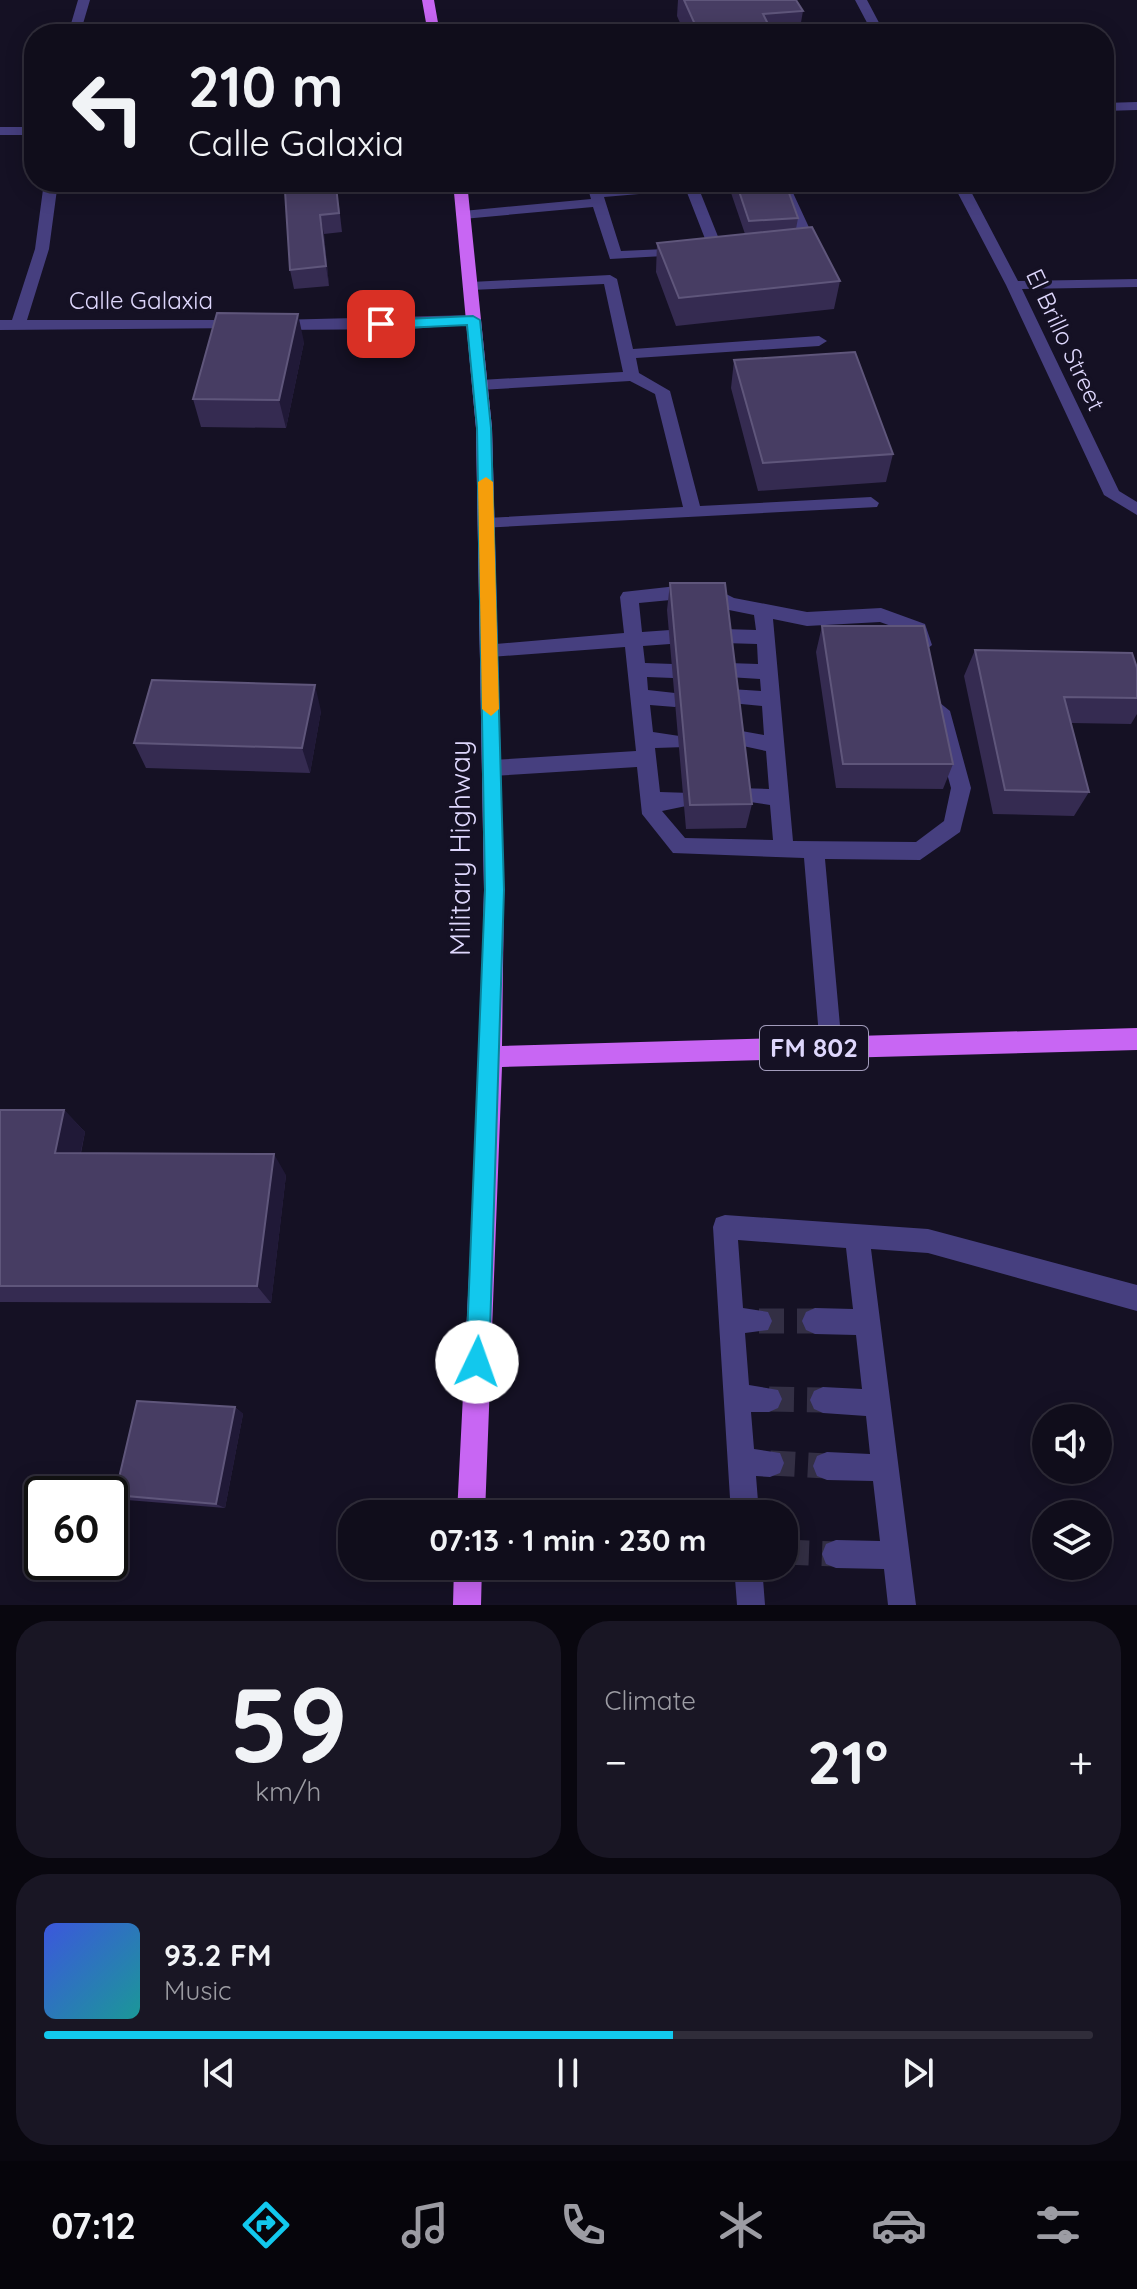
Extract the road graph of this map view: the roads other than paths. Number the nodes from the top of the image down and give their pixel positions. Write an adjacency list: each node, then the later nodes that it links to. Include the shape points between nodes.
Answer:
1 (84, 0): 4 (street)
2 (428, 0): 5 (main road)
3 (861, 0): 6 (street)
4 (77, 24)
5 (432, 24)
6 (874, 24)
7 (1137, 106): 8 (street)
8 (1114, 107)
9 (0, 131): 10 (street)
10 (24, 131)
11 (50, 192): 24 (street, via 42,249)
12 (461, 192): 17 (main road, Military Highway)
13 (694, 192): 16 (street, via 723,249 615,256)
14 (786, 192): 18 (street, via 806,236)
15 (964, 192): 20 (street, El Brillo Street)
16 (596, 193): 17 (street)
17 (463, 215): 21 (main road, Military Highway)
18 (775, 246)
19 (1137, 283): 20 (street)
20 (1013, 285): 30 (street, El Brillo Street, via 1112,495)
21 (471, 286): 22 (main road, Military Highway); 26 (street, via 610,279)
22 (473, 320): 24 (street, Calle Galaxia); 28 (main road, Military Highway)
23 (0, 325): 24 (street, Calle Galaxia)
24 (18, 325)
25 (819, 341): 26 (street)
26 (628, 354): 27 (street)
27 (632, 376): 28 (street); 31 (street, via 662,391)
28 (480, 385): 32 (main road, Military Highway)
29 (871, 503): 31 (street)
30 (1137, 509)
31 (693, 512): 32 (street)
32 (487, 524): 38 (main road, Military Highway)
33 (763, 611): 36 (street); 37 (street, via 730,604 704,590 629,597); 39 (street, via 807,619 881,615 919,629)
34 (724, 636): 36 (street)
35 (670, 637): 37 (street)
36 (766, 637): 43 (street)
37 (633, 639): 38 (street); 40 (street)
38 (490, 650): 53 (main road, Military Highway)
39 (926, 658)
40 (637, 670): 42 (street); 45 (street)
41 (728, 670): 43 (street)
42 (673, 671)
43 (769, 672): 47 (street)
44 (934, 687): 59 (street, via 961,788 953,826 920,851)
45 (640, 696): 48 (street); 52 (street)
46 (731, 696): 47 (street)
47 (771, 699): 51 (street)
48 (675, 700)
49 (736, 738): 51 (street)
50 (679, 742): 52 (street)
51 (775, 745): 55 (street)
52 (646, 749): 53 (street); 57 (street)
53 (492, 768): 62 (main road, Military Highway)
54 (743, 794): 55 (street)
55 (780, 798): 58 (street)
56 (684, 799): 57 (street)
57 (651, 801): 58 (street, via 652,814 680,847)
58 (784, 850): 59 (street)
59 (814, 850): 61 (street)
60 (1137, 1040): 61 (main road, FM 802)
61 (831, 1048): 62 (main road, FM 802)
62 (491, 1057): 77 (main road, Military Highway)
63 (857, 1237): 64 (street, via 928,1241); 65 (street, via 725,1227); 68 (street)
64 (1137, 1298)
65 (732, 1320): 66 (street); 69 (street)
66 (759, 1321)
67 (815, 1321): 68 (street)
68 (867, 1322): 72 (street)
69 (737, 1398): 70 (street); 73 (street)
70 (769, 1399)
71 (823, 1400): 72 (street)
72 (878, 1403): 76 (street)
73 (741, 1462): 74 (street); 78 (street)
74 (770, 1463)
75 (827, 1466): 76 (street)
76 (886, 1468): 80 (street)
77 (472, 1500)
78 (744, 1500)
79 (836, 1554): 80 (street)
80 (896, 1555): 85 (street)
81 (468, 1580): 83 (main road)
82 (749, 1580): 84 (street)
83 (467, 1605)
84 (751, 1605)
85 (902, 1605)

